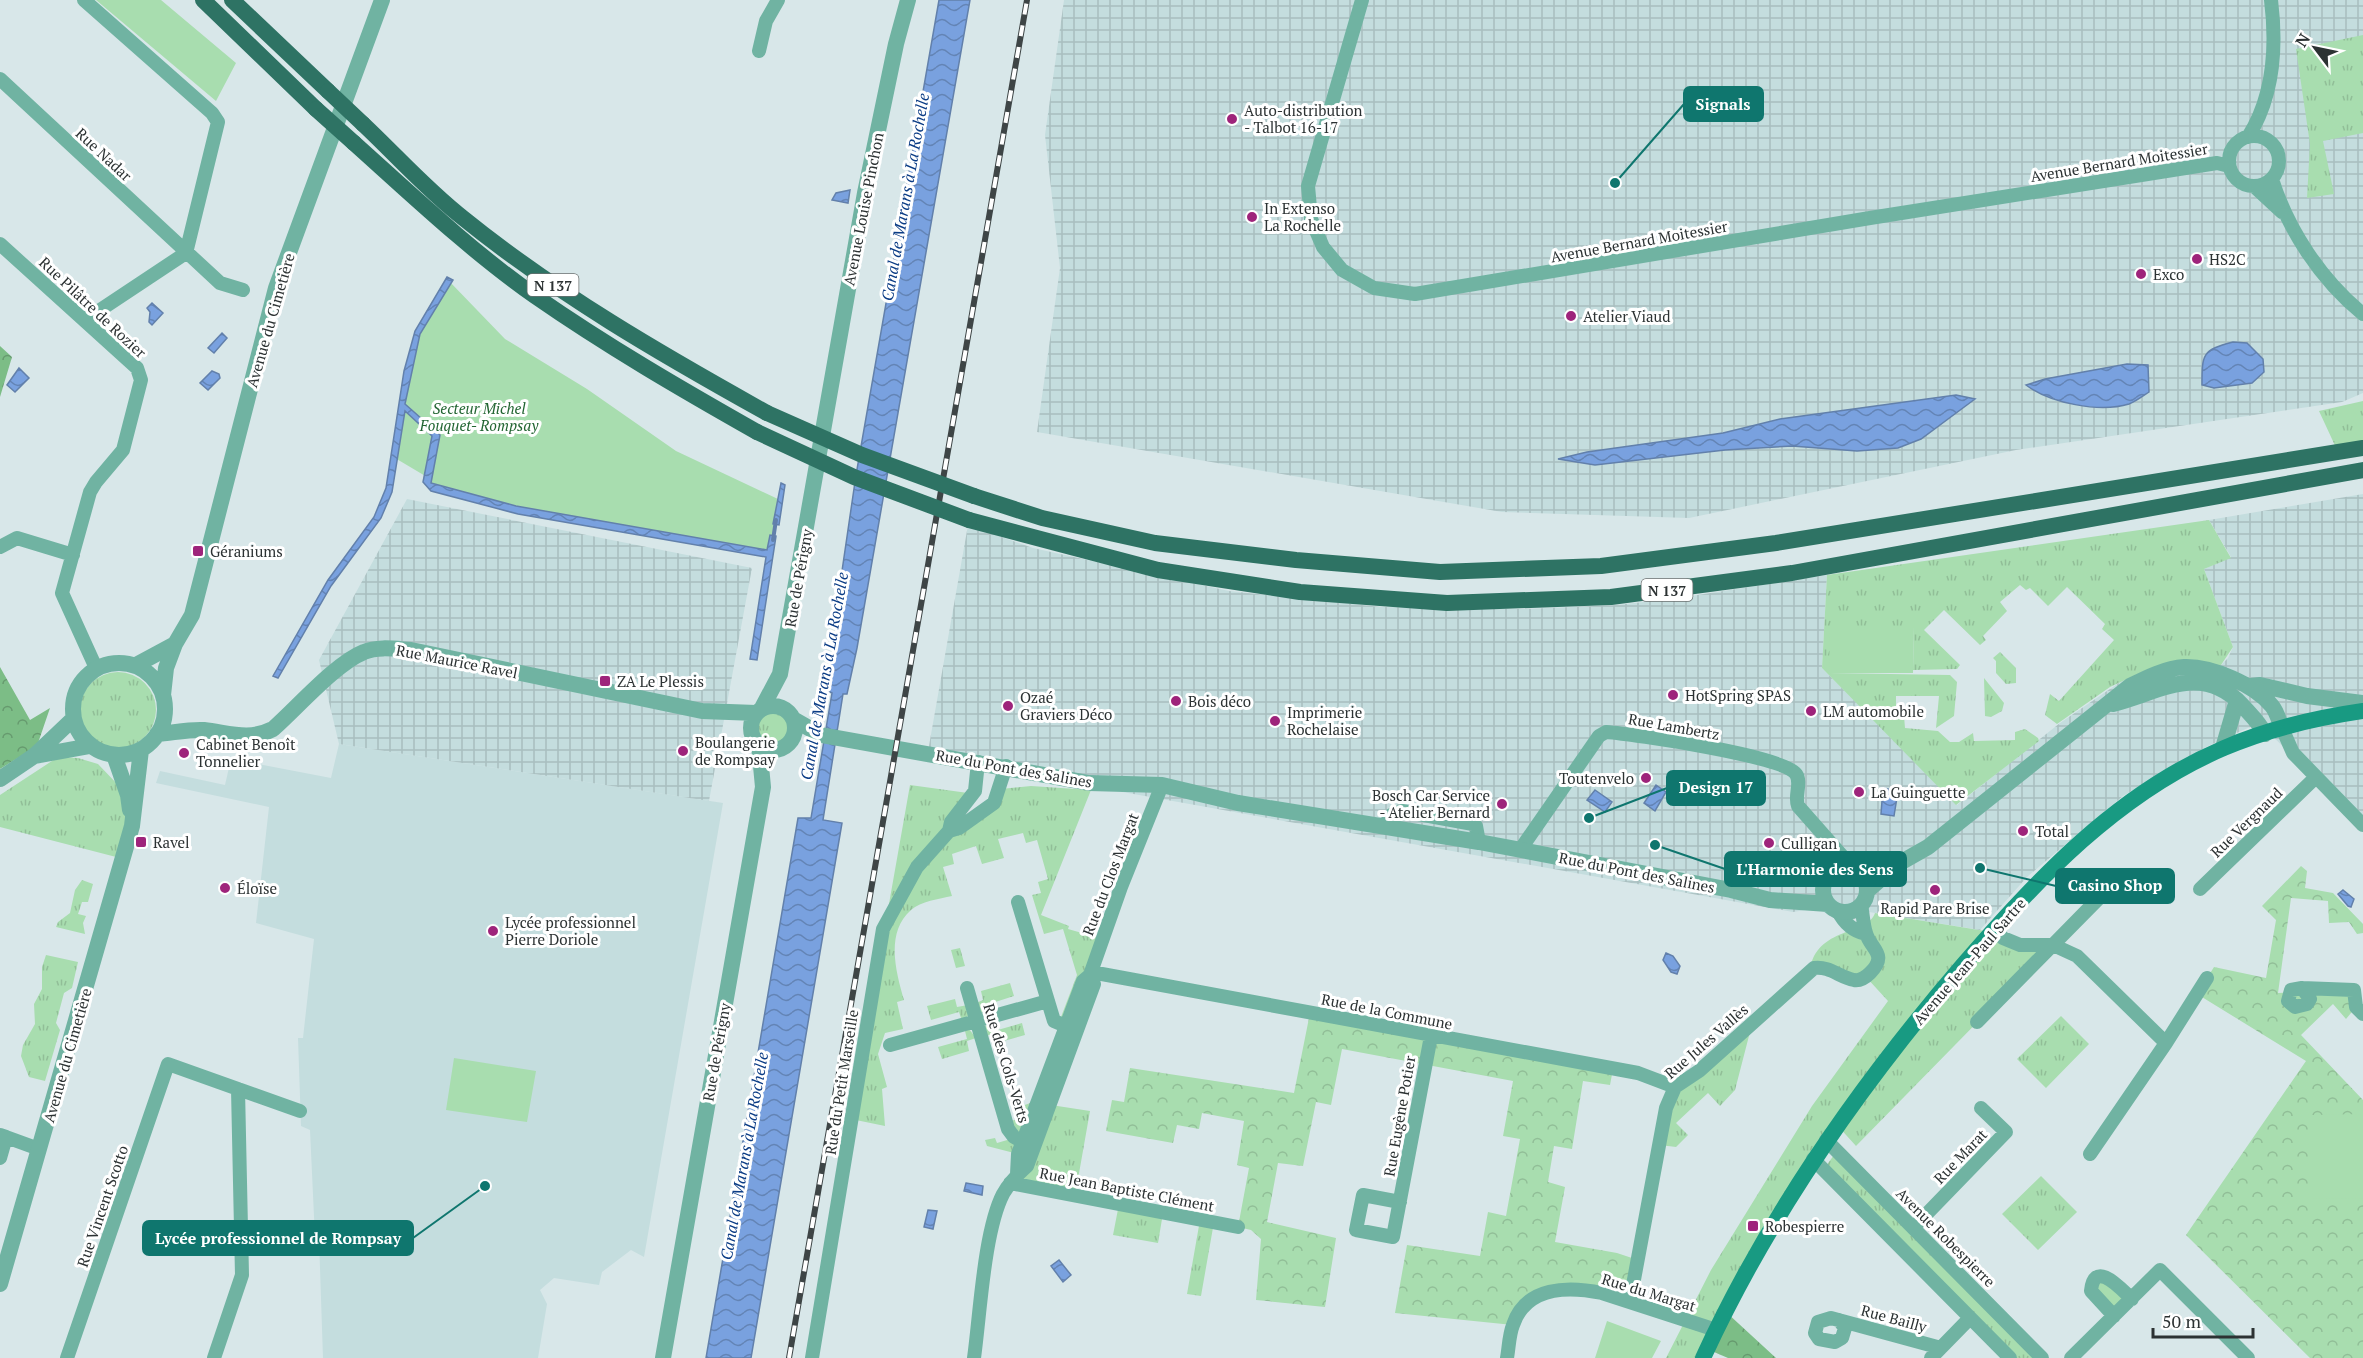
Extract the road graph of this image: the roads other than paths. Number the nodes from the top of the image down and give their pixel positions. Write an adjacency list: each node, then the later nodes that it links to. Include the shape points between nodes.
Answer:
1 (84, 0): 19 (street, via 218,122)
2 (203, 0): 26 (highway, N 137, bridge, via 448,228 534,295 639,365 757,432 854,477 969,520 1158,570 1300,592 1447,603 1611,597 1814,569)
3 (232, 0): 25 (highway, N 137, bridge, via 461,217 651,349 767,413 862,455 1042,518 1155,543 1440,572 1601,566 1776,543)
4 (382, 0): 30 (street, Avenue du Cimetière, via 276,288 199,596 188,626)
5 (778, 0): 9 (street, via 766,21)
6 (908, 0): 27 (street, Avenue Louise Pinchon, via 865,193)
7 (1362, 0): 14 (street, Avenue Bernard Moitessier, via 1308,186 1311,219 1323,247 1342,270 1374,288 1415,294 1936,207 2217,164)
8 (2271, 0): 11 (street, via 2274,62)
9 (759, 51)
10 (0, 79): 19 (street, Rue Nadar)
11 (2262, 114): 12 (street); 13 (street)
12 (2248, 137): 13 (street); 14 (street, via 2235,145)
13 (2269, 142): 15 (street, via 2279,164)
14 (2229, 166): 16 (street, via 2241,183)
15 (2272, 179): 16 (street); 17 (street)
16 (2255, 187): 17 (street)
17 (2284, 213): 21 (street, via 2339,295)
18 (0, 244): 22 (street, Rue Pilâtre de Rozier)
19 (186, 253): 20 (street, Rue Nadar, via 220,283); 22 (street)
20 (243, 291)
21 (2363, 314)
22 (85, 320): 29 (street, Rue Pilâtre de Rozier, via 137,368 141,380 123,450 90,492)
23 (2363, 442): 25 (highway)
24 (2363, 448): 25 (highway, N 137)
25 (2338, 452)
26 (2363, 470)
27 (815, 482): 33 (street, Rue de Périgny)
28 (0, 548): 29 (street, via 17,538)
29 (73, 555): 32 (street, Rue Pilâtre de Rozier, via 62,593)
30 (175, 644): 31 (street, Avenue du Cimetière); 38 (street, Avenue du Cimetière, via 166,668)
31 (136, 665): 32 (street, via 111,663); 38 (street, via 158,683)
32 (96, 668): 43 (street, via 77,688 72,703)
33 (780, 674): 39 (street, Rue de Périgny); 42 (street, Rue de Périgny)
34 (2224, 683): 35 (street, Rue du Pont des Salines); 36 (street, Rue du Pont des Salines); 66 (street, Rue du Pont des Salines, via 2172,684 2109,705 1928,847)
35 (2250, 686): 37 (street, Rue du Pont des Salines); 44 (street, Rue du Pont des Salines, via 2274,708)
36 (2237, 700): 47 (street, Rue du Pont des Salines); 52 (street)
37 (2363, 703)
38 (164, 704): 45 (street, Rue Maurice Ravel); 46 (street)
39 (759, 710): 40 (street, Rue Maurice Ravel); 42 (street, via 769,706); 49 (street, via 751,726)
40 (702, 711): 45 (street, Rue Maurice Ravel, via 387,648 364,651 347,662 273,729 258,736); 49 (street, Rue Maurice Ravel)
41 (2363, 711): 44 (main road, Avenue Jean-Paul Sartre)
42 (788, 714): 48 (street, Rue du Pont des Salines); 50 (street, via 794,734)
43 (73, 719): 51 (street); 55 (street)
44 (2282, 728): 47 (main road, Avenue Jean-Paul Sartre); 58 (street, via 2293,753)
45 (203, 730): 46 (street, Rue Maurice Ravel)
46 (158, 734): 53 (street)
47 (2265, 734): 52 (main road, Avenue Jean-Paul Sartre)
48 (821, 735): 50 (street, Rue du Pont des Salines); 56 (street, Rue du Pont des Salines)
49 (755, 739): 50 (street, via 772,750); 116 (street, Rue de Périgny, via 763,787)
50 (791, 740)
51 (90, 746): 54 (street); 55 (street)
52 (2223, 748): 75 (main road, Avenue Jean-Paul Sartre, via 2163,780 2095,828)
53 (141, 750): 54 (street); 62 (street, Avenue du Cimetière)
54 (114, 755): 62 (street, Avenue du Cimetière, via 128,795)
55 (34, 756): 59 (street)
56 (978, 762): 57 (street, Rue du Pont des Salines); 63 (street, Rue du Petit Marseille, via 975,791 951,822)
57 (1006, 766): 60 (street, Rue du Pont des Salines, via 1089,783); 63 (street, Rue du Petit Marseille, via 994,802)
58 (2315, 778): 61 (street); 69 (street, Rue Vergnaud)
59 (0, 779)
60 (1162, 785): 65 (street, Rue du Pont des Salines, via 1238,803); 78 (street, Rue du Clos Margat)
61 (2363, 825)
62 (132, 826): 97 (street, Avenue du Cimetière)
63 (949, 831): 117 (street, Rue du Petit Marseille, via 917,867 883,929)
64 (1831, 843): 65 (street, Rue Lambertz, via 1798,806 1798,779 1785,765 1606,732 1599,736); 67 (street, Rue Lambertz); 68 (street)
65 (1520, 850): 72 (street, Rue du Pont des Salines, via 1770,900)
66 (1898, 864): 67 (street, Rue du Pont des Salines); 71 (street, Rue du Pont des Salines)
67 (1853, 871): 68 (street, Rue du Pont des Salines); 71 (street)
68 (1827, 880): 72 (street, Rue du Pont des Salines); 74 (street)
69 (2200, 889)
70 (2103, 894): 77 (street)
71 (1864, 898): 74 (street, Rue du Pont des Salines, via 1850,911); 76 (street, Rue Jules Vallès)
72 (1796, 901): 74 (street, Rue du Pont des Salines)
73 (1018, 902): 82 (street)
74 (1833, 908): 76 (street, via 1857,932)
75 (1994, 929): 77 (street, via 2019,945); 95 (main road, Avenue Jean-Paul Sartre, via 1926,1009)
76 (1866, 934): 90 (street, Rue Jules Vallès, via 1878,956 1866,977 1854,980 1825,968 1810,970 1699,1071)
77 (2053, 945): 85 (street); 88 (street, via 2077,956)
78 (1091, 974): 86 (street, Rue du Clos Margat, via 1083,981); 87 (street, Rue de la Commune)
79 (2207, 978): 88 (street)
80 (967, 988): 84 (street, Rue des Cols-Verts)
81 (2302, 988): 83 (street, via 2354,990 2356,1007)
82 (1048, 1001): 84 (street); 86 (street, via 1054,1021)
83 (2363, 1014)
84 (976, 1021): 89 (street); 96 (street, Rue des Cols-Verts, via 1008,1129)
85 (1977, 1022)
86 (1072, 1029): 96 (street, Rue du Clos Margat); 101 (street, Rue du Clos Margat, via 1027,1166)
87 (1431, 1036): 90 (street, Rue de la Commune, via 1638,1073); 102 (street, Rue Eugène Potier)
88 (2166, 1043): 98 (street)
89 (891, 1045)
90 (1675, 1087): 107 (street, Rue Jules Vallès, via 1667,1104)
91 (238, 1089): 93 (street); 114 (street, Rue Vincent Scotto, via 168,1064); 115 (street, via 242,1275)
92 (1981, 1107): 104 (street, Rue Marat, via 2006,1132)
93 (300, 1111)
94 (3, 1136): 97 (street); 99 (street)
95 (1826, 1140): 100 (main road, Avenue Jean-Paul Sartre); 104 (street, Avenue Robespierre)
96 (1023, 1142): 101 (street, Rue du Clos Margat)
97 (39, 1149): 105 (street, Avenue du Cimetière)
98 (2090, 1154)
99 (0, 1158)
100 (1813, 1159): 109 (street); 111 (main road, Avenue Jean-Paul Sartre)
101 (1013, 1179): 103 (street, Rue Jean Baptiste Clément); 118 (street, Rue du Clos Margat, via 1002,1195 991,1234)
102 (1400, 1202)
103 (1238, 1227)
104 (1913, 1228): 123 (street, Avenue Robespierre)
105 (0, 1284)
106 (2132, 1299): 108 (street); 108 (street, via 2112,1279 2097,1278 2091,1291); 113 (street, via 2160,1270)
107 (1630, 1302): 111 (street, Rue du Margat); 119 (street, Rue du Margat, via 1583,1290 1547,1291 1522,1307 1513,1325)
108 (2114, 1316): 124 (street)
109 (1970, 1318): 112 (street); 122 (street)
110 (1839, 1320): 112 (street, Rue Bailly)
111 (1716, 1330): 120 (main road, Avenue Jean-Paul Sartre)
112 (1941, 1348): 121 (street)
113 (2238, 1348): 125 (street); 126 (street)
114 (67, 1358)
115 (214, 1358)
116 (663, 1358)
117 (812, 1358)
118 (974, 1358)
119 (1507, 1358)
120 (1703, 1358)
121 (1930, 1358)
122 (2010, 1358)
123 (2042, 1358)
124 (2072, 1358)
125 (2228, 1358)
126 (2248, 1358)

